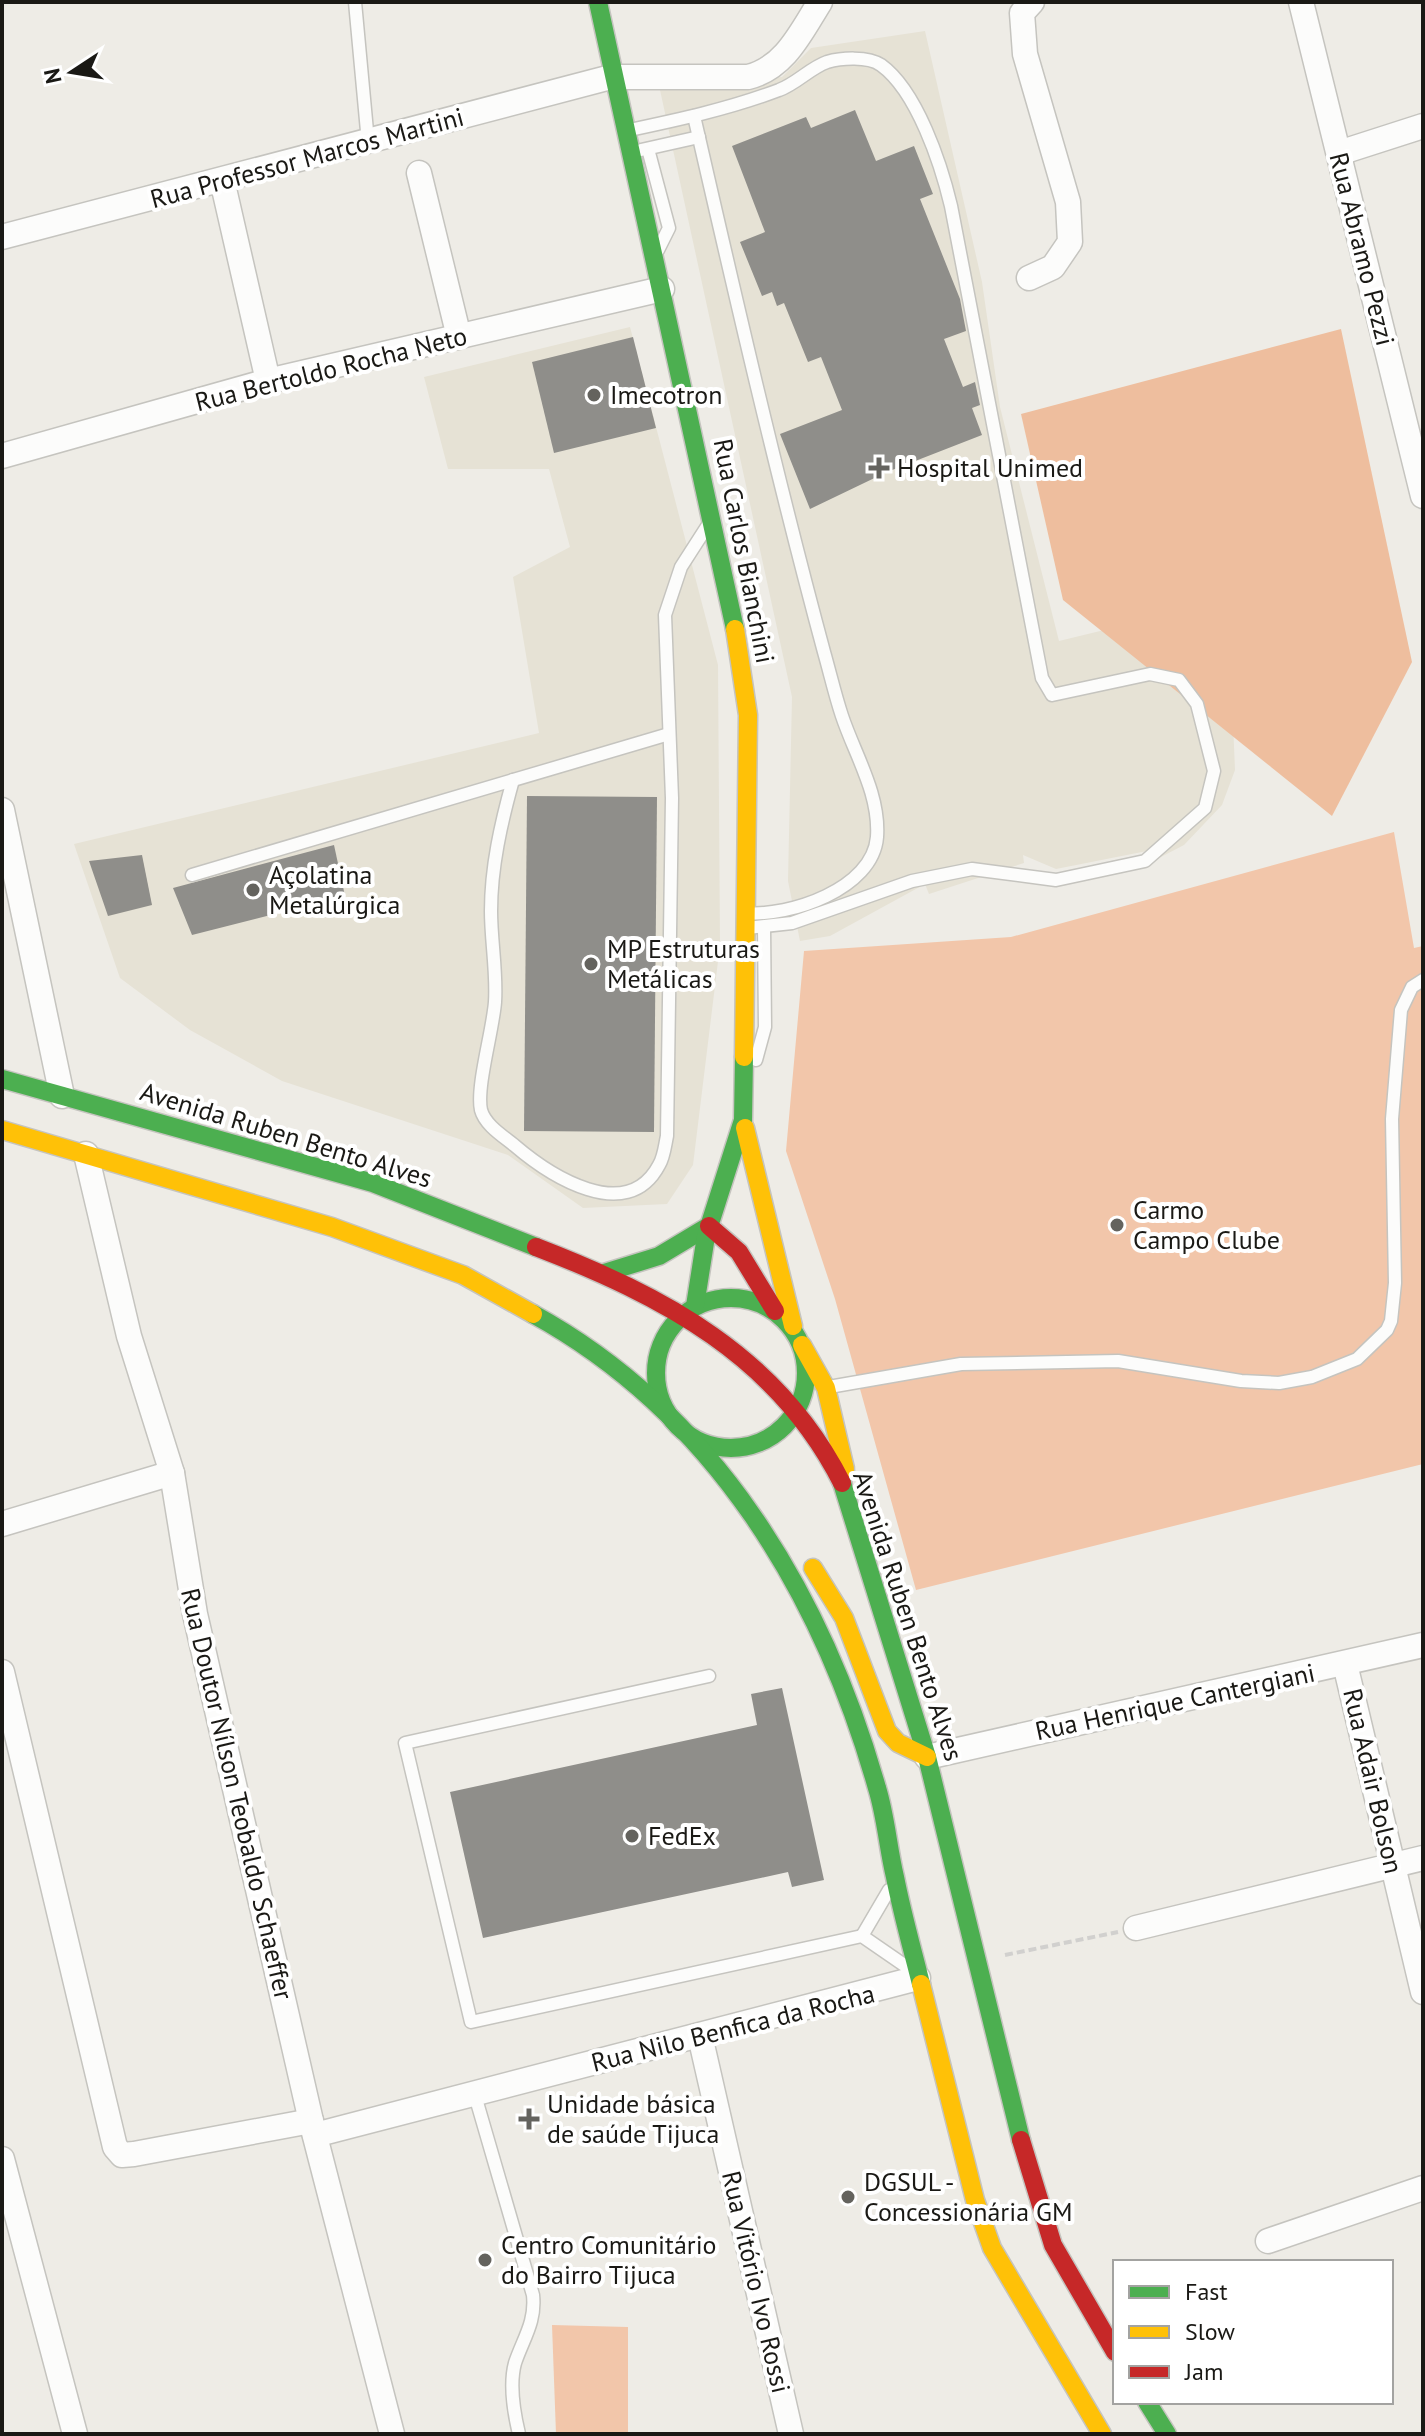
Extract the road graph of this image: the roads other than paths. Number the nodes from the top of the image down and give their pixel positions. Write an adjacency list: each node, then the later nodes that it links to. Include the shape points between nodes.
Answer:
1 (355, 2): 11 (lane)
2 (598, 2): 6 (main road, Rua Carlos Bianchini)
3 (820, 2): 6 (street, Rua Professor Marcos Martini, via 765,73)
4 (1301, 2): 13 (street, Rua Abramo Pezzi)
5 (1027, 7): 17 (street, via 1025,54 1068,202 1070,242 1053,267)
6 (611, 77): 9 (main road, Rua Carlos Bianchini); 11 (street, Rua Professor Marcos Martini)
7 (694, 116): 9 (lane); 10 (lane); 29 (lane, via 783,89 827,62 879,63 903,86 943,174 951,206 1042,678 1052,695 1150,674 1179,680 1197,704 1212,759 1205,808 1145,861 1056,880 972,869 912,881)
8 (1423, 126): 13 (street)
9 (625, 131): 12 (main road, Rua Carlos Bianchini)
10 (699, 137): 12 (lane); 28 (lane, via 770,450 842,717 876,812 877,840 867,862 845,885)
11 (368, 142): 15 (street, Rua Professor Marcos Martini)
12 (639, 151): 18 (main road, Rua Carlos Bianchini)
13 (1339, 153): 22 (street, Rua Abramo Pezzi)
14 (419, 173): 19 (street)
15 (222, 180): 16 (street, Rua Professor Marcos Martini); 20 (street)
16 (2, 237)
17 (1029, 278)
18 (662, 289): 19 (street, Rua Bertoldo Rocha Neto); 23 (main road, Rua Carlos Bianchini)
19 (459, 337): 20 (street, Rua Bertoldo Rocha Neto)
20 (268, 381): 21 (street, Rua Bertoldo Rocha Neto)
21 (2, 456)
22 (1423, 496)
23 (713, 517): 24 (lane, via 681,567 665,615); 30 (main road, Rua Carlos Bianchini, via 748,715)
24 (669, 734): 25 (lane); 25 (lane, via 667,1136 660,1164 647,1181 625,1191 604,1195 583,1189 531,1160 489,1124 480,1108 495,1000 491,909 498,832)
25 (513, 780): 27 (lane)
26 (2, 810): 33 (street)
27 (192, 875)
28 (823, 897): 29 (lane); 30 (lane)
29 (830, 910): 30 (lane, via 792,923)
30 (752, 923): 34 (main road, Rua Carlos Bianchini)
31 (1423, 980): 43 (lane, via 1412,987 1401,1010 1392,1119 1391,1321 1357,1359 1279,1383 1118,1361 961,1364)
32 (2, 1079): 33 (main road, Avenida Ruben Bento Alves)
33 (62, 1096): 38 (main road, Avenida Ruben Bento Alves, via 373,1183)
34 (743, 1113): 37 (main road, Rua Carlos Bianchini, via 732,1167); 41 (main road, Rua Carlos Bianchini)
35 (2, 1130): 36 (main road)
36 (86, 1154): 45 (main road, via 332,1227 463,1275 594,1354 638,1386); 46 (street, Rua Doutor Nílson Teobaldo Schaeffer, via 129,1336)
37 (709, 1226): 38 (main road, via 659,1256); 39 (main road, Rua Carlos Bianchini); 40 (main road, via 736,1248)
38 (604, 1273): 39 (main road, Avenida Ruben Bento Alves)
39 (688, 1310): 40 (main road, via 734,1297); 44 (main road, Avenida Ruben Bento Alves, via 749,1362); 45 (main road, via 665,1336 657,1357 656,1382 663,1406)
40 (775, 1311): 41 (main road)
41 (793, 1326): 42 (main road)
42 (802, 1345): 43 (main road); 44 (main road, via 807,1371)
43 (826, 1388): 47 (main road)
44 (796, 1413): 45 (main road, via 782,1429 747,1447 702,1443); 47 (main road, Avenida Ruben Bento Alves)
45 (682, 1431): 48 (main road)
46 (172, 1473): 49 (street); 64 (street, Rua Doutor Nílson Teobaldo Schaeffer, via 195,1614)
47 (848, 1496): 54 (main road, Avenida Ruben Bento Alves)
48 (751, 1508): 54 (main road, via 795,1545 844,1618 887,1731 898,1743); 57 (main road, via 836,1662 878,1790)
49 (2, 1524)
50 (1423, 1645): 51 (street, Rua Henrique Cantergiani)
51 (1345, 1664): 54 (street, Rua Henrique Cantergiani); 56 (street, Rua Adair Bolson)
52 (2, 1672): 64 (street, Rua Nilo Benfica da Rocha, via 115,2147 122,2155 134,2154)
53 (709, 1676): 59 (lane, via 405,1743 471,2022)
54 (927, 1757): 68 (main road, Avenida Ruben Bento Alves, via 1032,2185 1053,2245)
55 (1423, 1858): 56 (street)
56 (1393, 1865): 58 (street); 61 (street, Rua Adair Bolson)
57 (895, 1880): 59 (lane); 60 (main road)
58 (1136, 1928)
59 (862, 1936): 60 (lane)
60 (918, 1978): 62 (street, Rua Nilo Benfica da Rocha); 74 (main road, via 992,2248)
61 (1423, 1992)
62 (700, 2036): 63 (street, Rua Nilo Benfica da Rocha); 73 (street, Rua Vitório Ivo Rossi)
63 (474, 2092): 64 (street, Rua Nilo Benfica da Rocha); 72 (lane, via 533,2295 535,2311 514,2365)
64 (313, 2128): 71 (street, Rua Doutor Nílson Teobaldo Schaeffer)
65 (2, 2159): 70 (street)
66 (1423, 2188): 67 (street)
67 (1268, 2241)
68 (1113, 2349)
69 (1148, 2404): 75 (main road)
70 (75, 2434)
71 (392, 2434)
72 (519, 2434)
73 (791, 2434)
74 (1102, 2434)
75 (1167, 2434)

